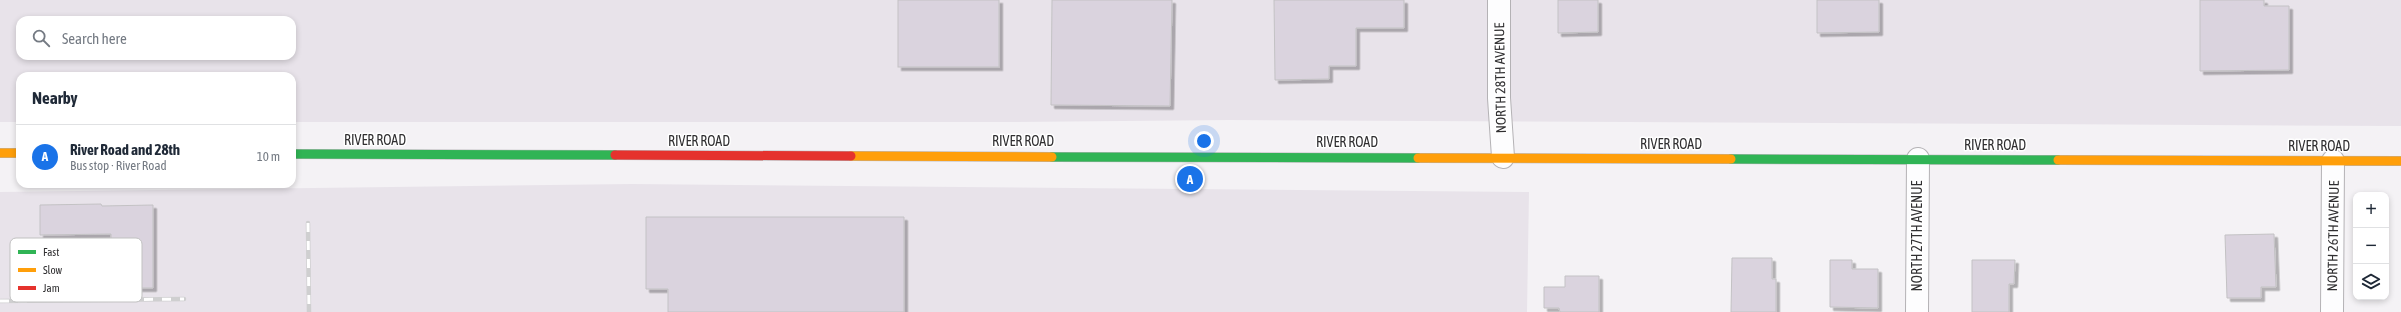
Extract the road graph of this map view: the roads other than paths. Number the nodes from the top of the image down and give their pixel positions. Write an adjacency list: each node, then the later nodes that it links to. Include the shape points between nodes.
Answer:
1 (1499, 0): 5 (street, NORTH 28TH AVENUE, via 1498,98)
2 (0, 153): 3 (street)
3 (16, 153)
4 (296, 154): 5 (street, RIVER ROAD)
5 (1503, 157): 6 (street, RIVER ROAD)
6 (1918, 159): 7 (street, RIVER ROAD); 9 (street, NORTH 27TH AVENUE)
7 (2334, 160): 8 (street, RIVER ROAD); 10 (street, NORTH 26TH AVENUE)
8 (2401, 160)
9 (1917, 312)
10 (2332, 312)

